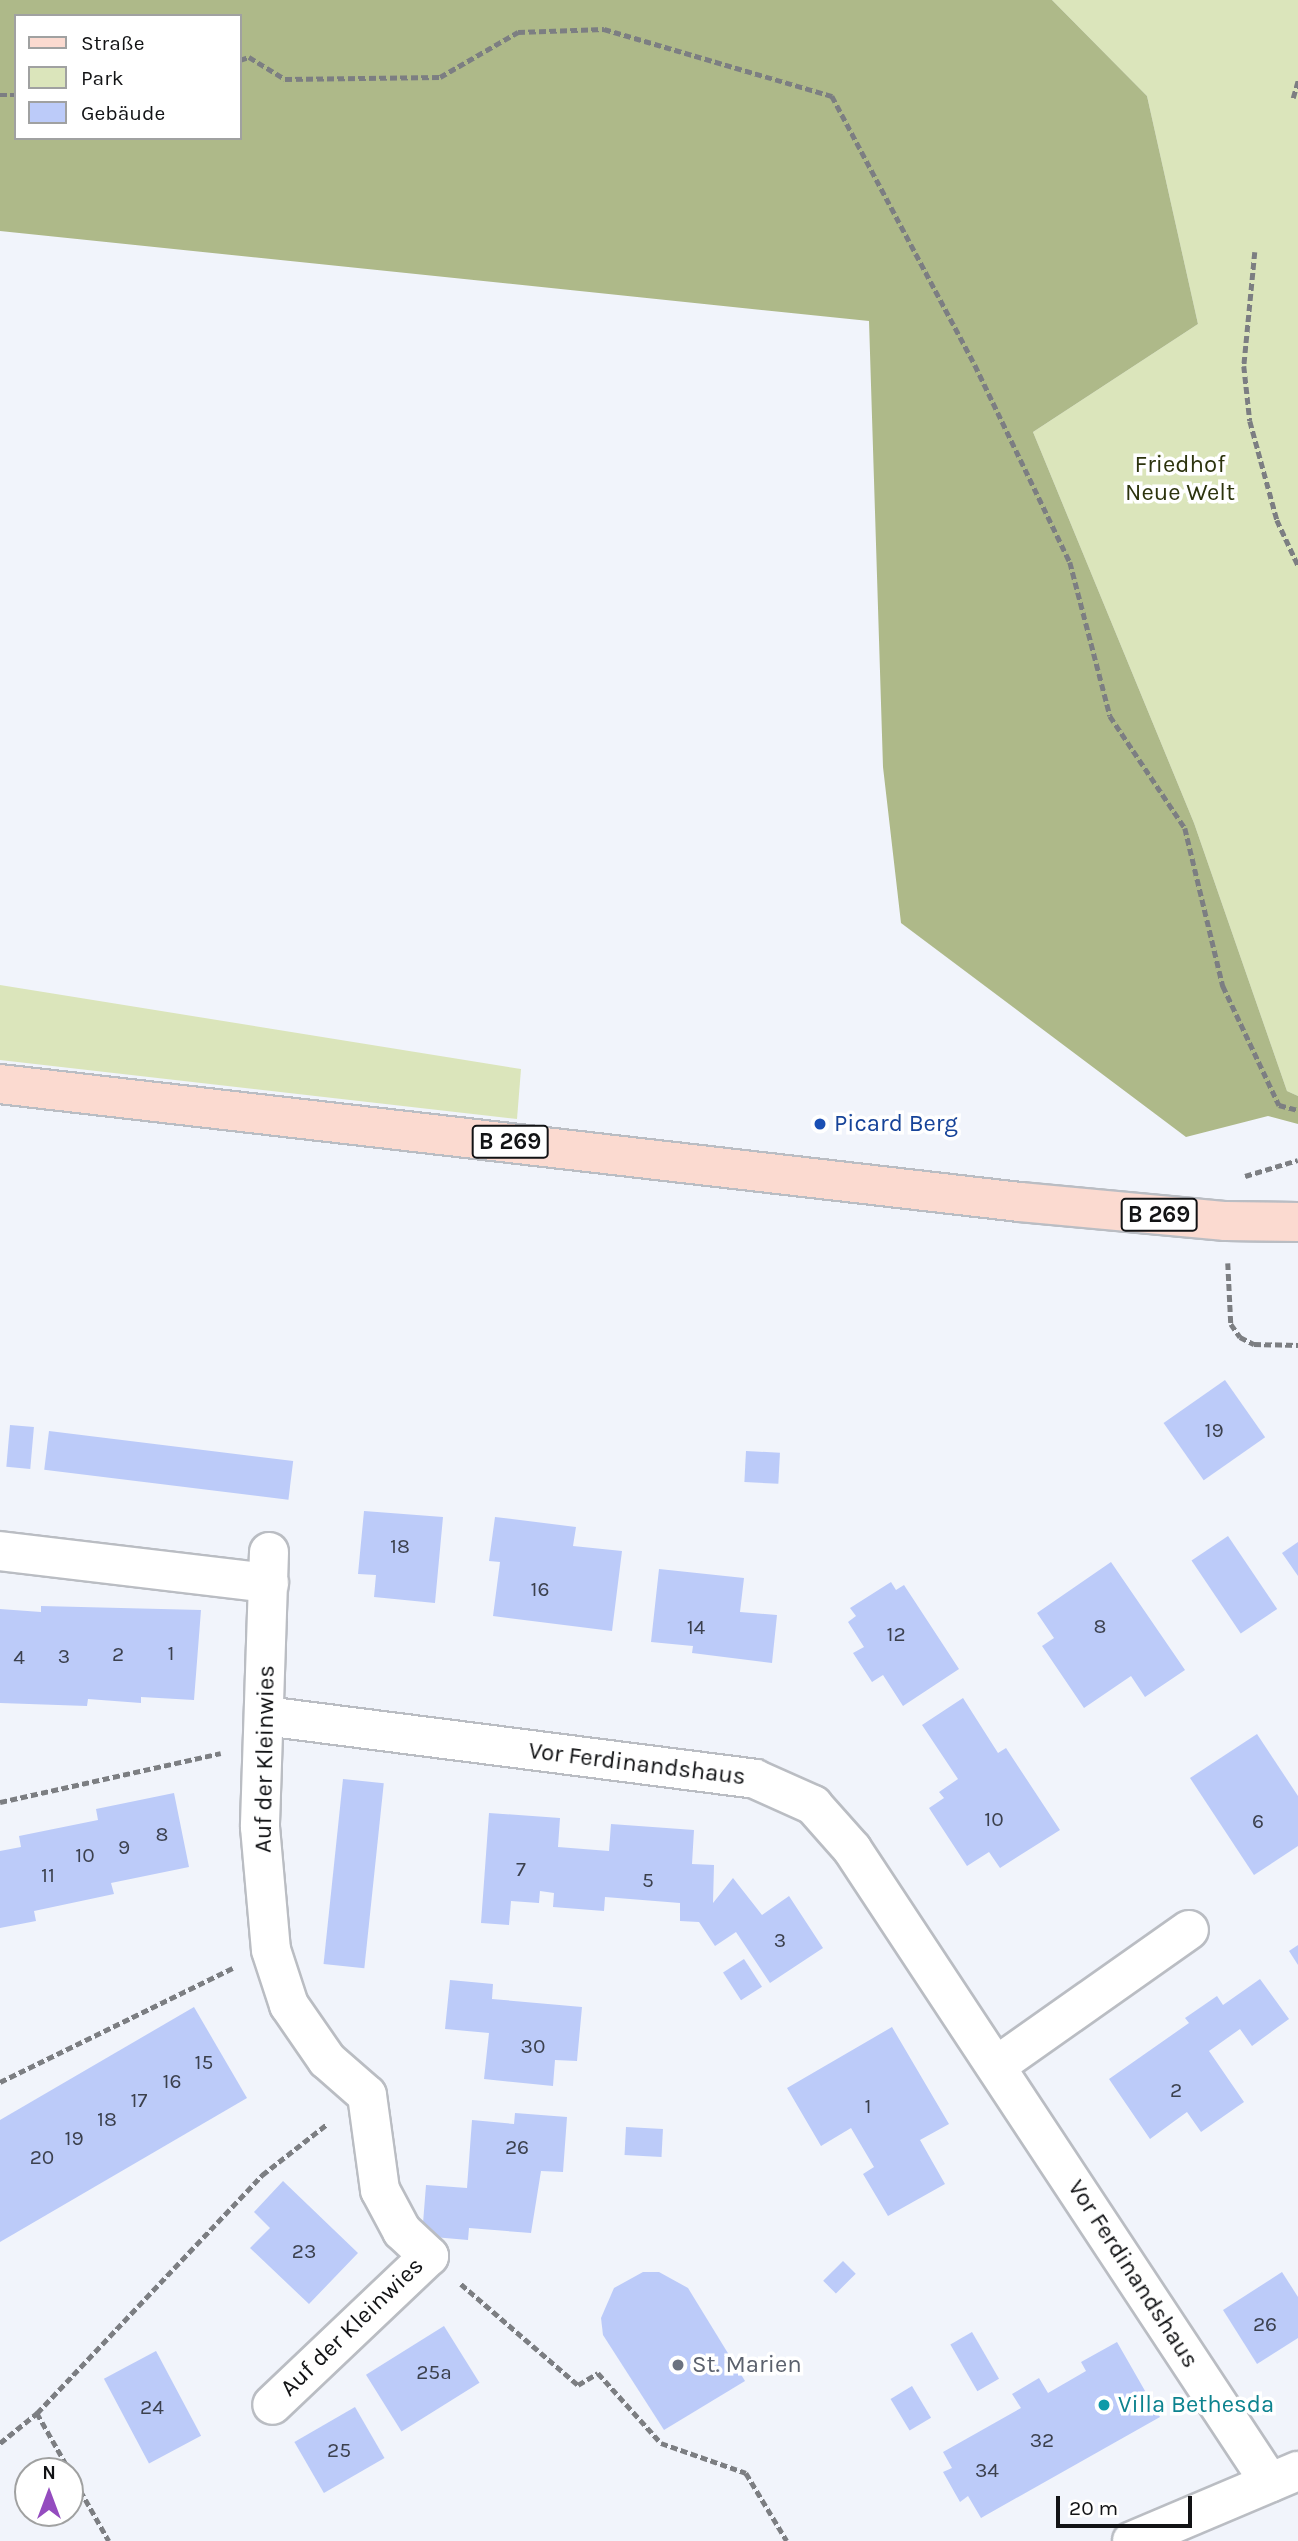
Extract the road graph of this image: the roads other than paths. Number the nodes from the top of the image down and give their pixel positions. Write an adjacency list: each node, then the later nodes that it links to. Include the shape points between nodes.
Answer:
1 (0, 1084): 2 (main road, B 269, via 1020,1202 1226,1221)
2 (1298, 1222)
3 (0, 1551): 4 (street, Auf der Kleinwies, via 269,1567)
4 (264, 1730): 6 (street, Vor Ferdinandshaus, via 755,1779 813,1805 852,1849); 7 (street, Auf der Kleinwies, via 260,1827 271,1950 289,2005 327,2060 367,2095 380,2190 402,2231 429,2256)
5 (1189, 1930): 6 (street)
6 (996, 2066): 8 (street, Vor Ferdinandshaus)
7 (272, 2404)
8 (1284, 2477): 9 (street)
9 (1132, 2541)

